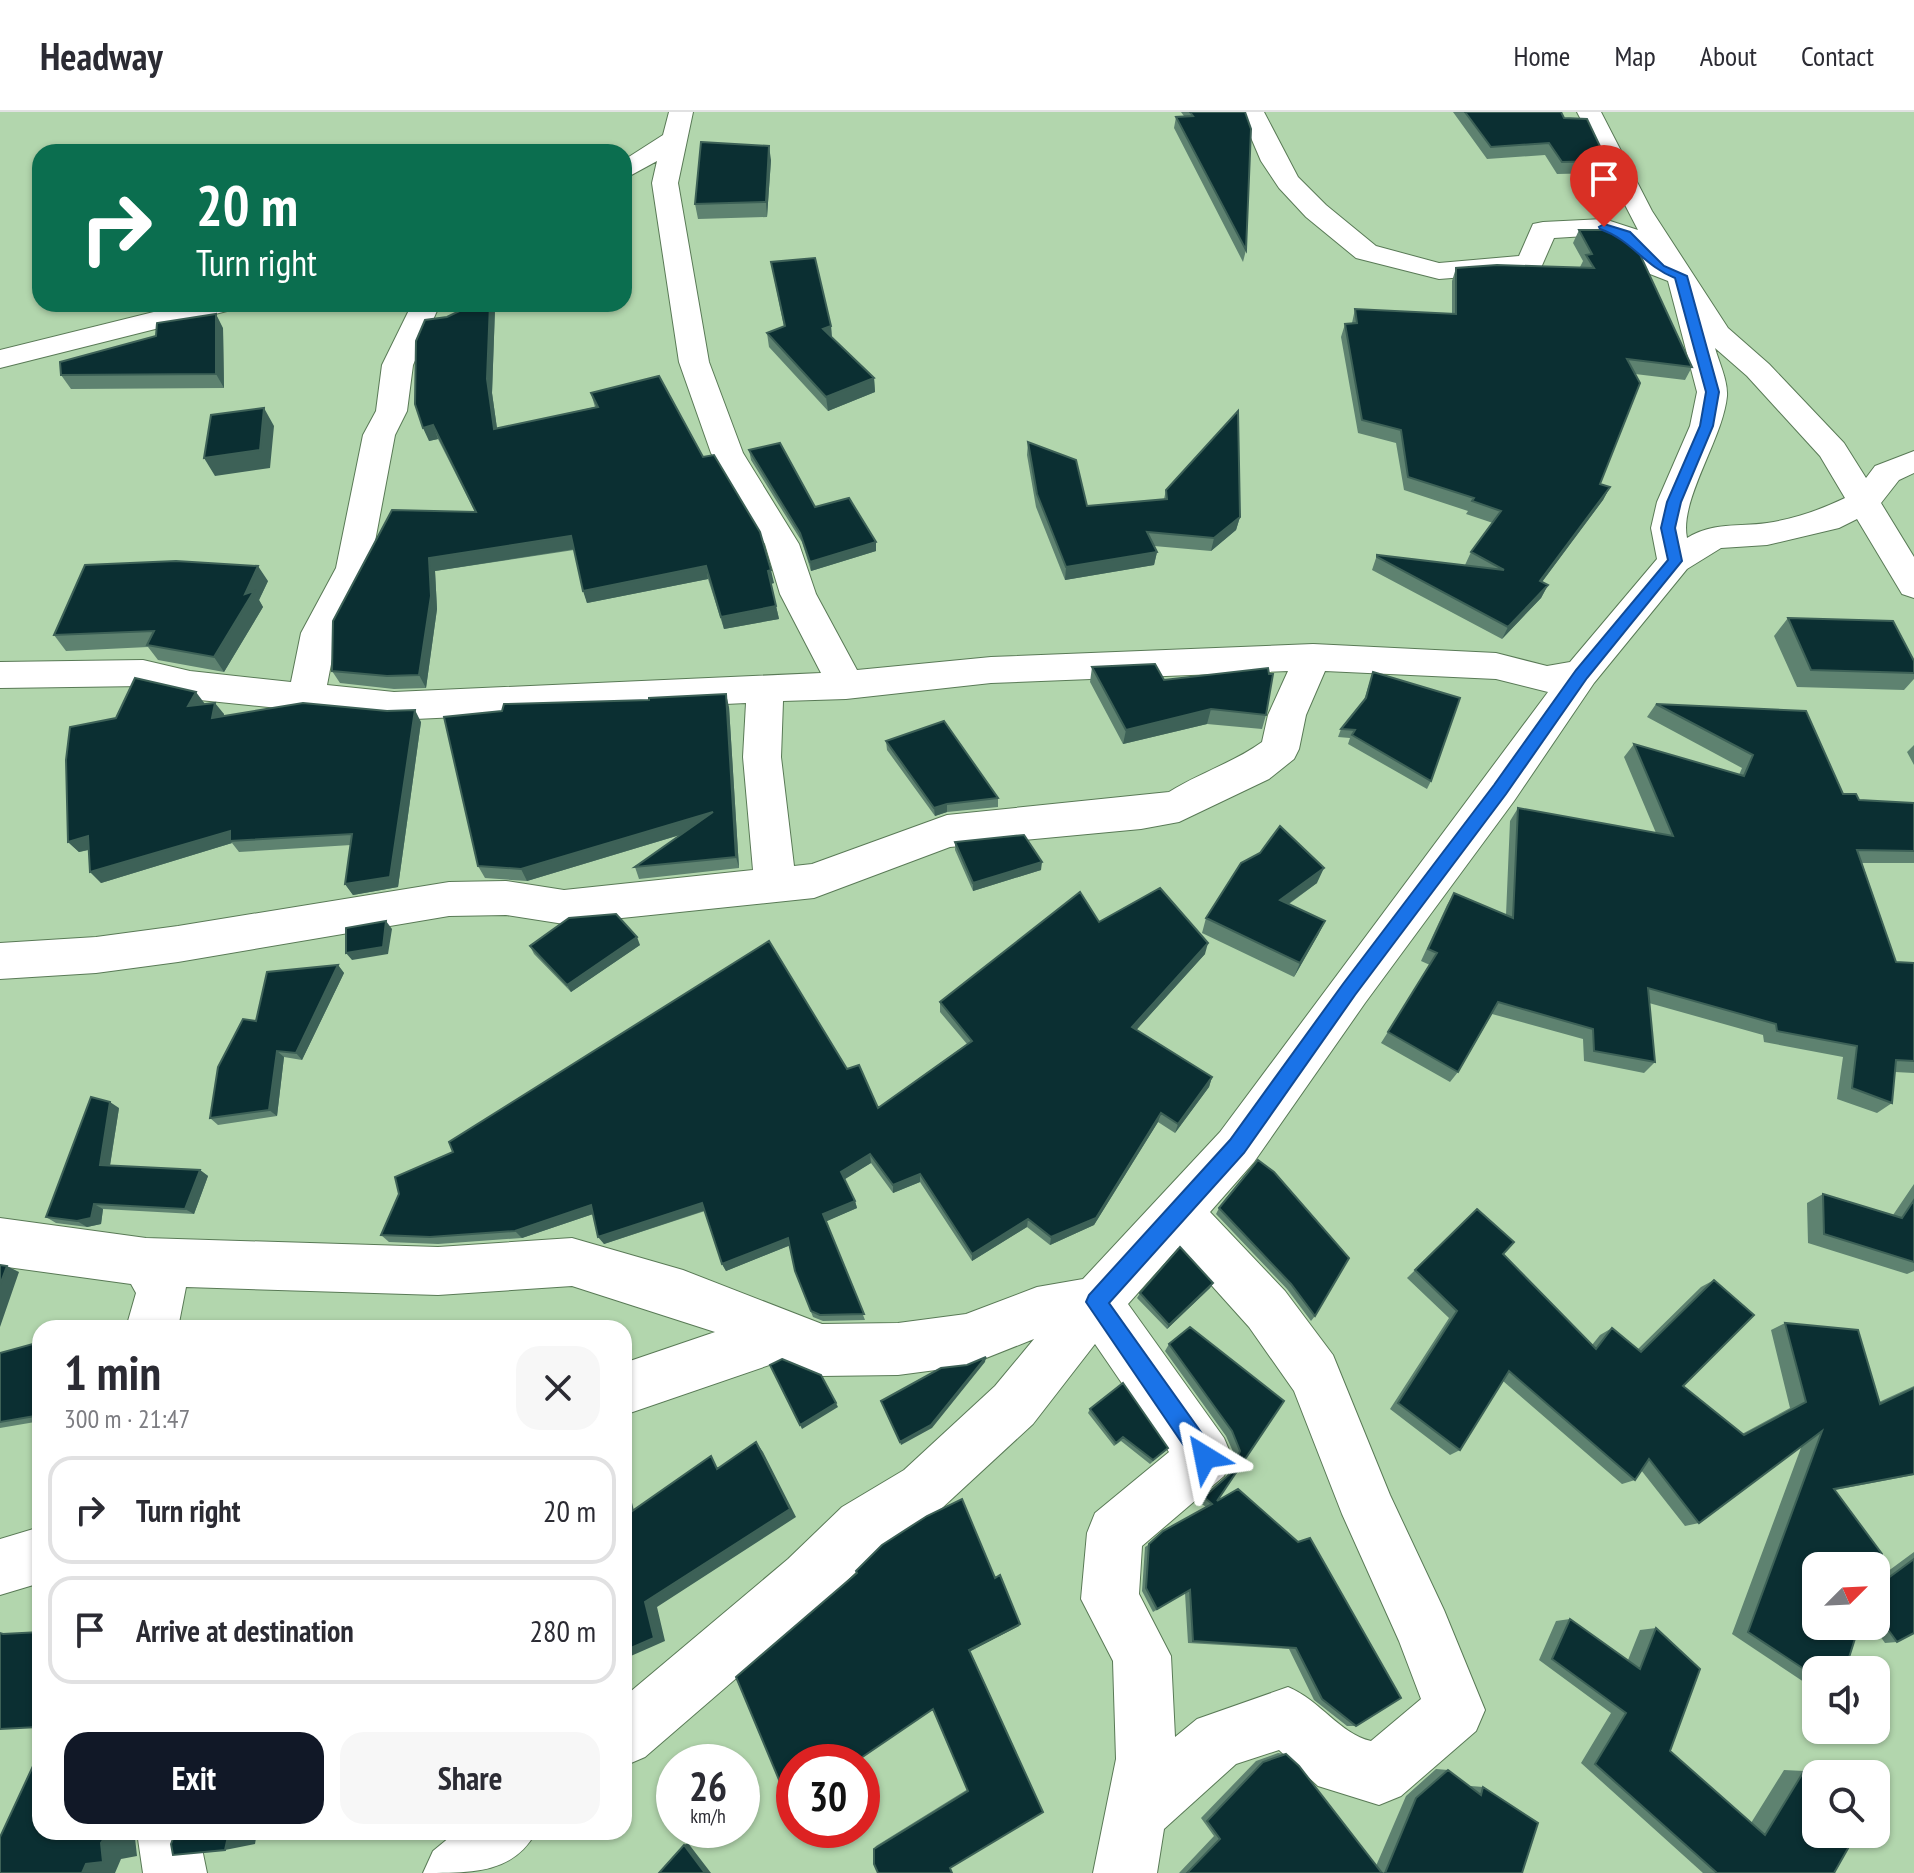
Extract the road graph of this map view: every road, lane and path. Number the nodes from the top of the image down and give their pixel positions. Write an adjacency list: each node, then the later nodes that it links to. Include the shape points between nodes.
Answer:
1 (1252, 112): 5 (street, via 1288,182 1366,252 1439,271 1490,269 1530,264 1543,230 1604,227 1626,234 1660,268)
2 (1589, 112): 5 (street, via 1639,211)
3 (677, 126): 4 (street); 16 (street, via 665,183 694,362 727,453 782,544 798,594)
4 (632, 164)
5 (1681, 276): 10 (street, via 1717,334 1833,450); 11 (street, via 1712,392 1706,426 1668,528)
6 (189, 312): 8 (street)
7 (422, 312): 18 (street, via 406,340 394,378 392,417 373,456 353,568 319,633)
8 (0, 359)
9 (1914, 461): 10 (street, via 1887,473)
10 (1865, 502): 11 (street, via 1827,520 1767,534 1713,537); 12 (street)
11 (1675, 561): 14 (street)
12 (1914, 586)
13 (1313, 657): 14 (street, via 1496,666 1547,679); 16 (street, via 991,670); 19 (street, via 1287,715 1280,749 1255,768 1179,806 947,831 814,881)
14 (1581, 674): 21 (street, via 1237,1147)
15 (0, 675): 18 (street, via 143,673 190,685)
16 (846, 685): 17 (street)
17 (765, 690): 18 (street, via 394,706); 19 (street, via 762,757)
18 (306, 697)
19 (775, 886): 20 (street, via 564,907 506,898 449,899 178,944)
20 (0, 961)
21 (1177, 1212): 24 (street); 31 (street, via 1267,1309 1314,1374 1455,1710 1379,1774 1340,1764 1288,1717 1218,1740)
22 (0, 1242): 23 (street)
23 (146, 1262): 25 (street, via 162,1291); 26 (street, via 438,1271 572,1262 683,1295)
24 (1096, 1302): 26 (street, via 1037,1312 966,1340 898,1349 821,1350); 30 (street, via 1014,1405 923,1489 862,1527); 31 (street, via 1205,1457 1115,1533 1110,1599 1142,1656 1146,1759)
25 (154, 1320)
26 (785, 1334): 27 (street)
27 (632, 1386)
28 (32, 1557): 29 (street)
29 (0, 1567)
30 (632, 1729)
31 (1137, 1812): 34 (street)
32 (169, 1840): 33 (street)
33 (175, 1873)
34 (1125, 1873)

